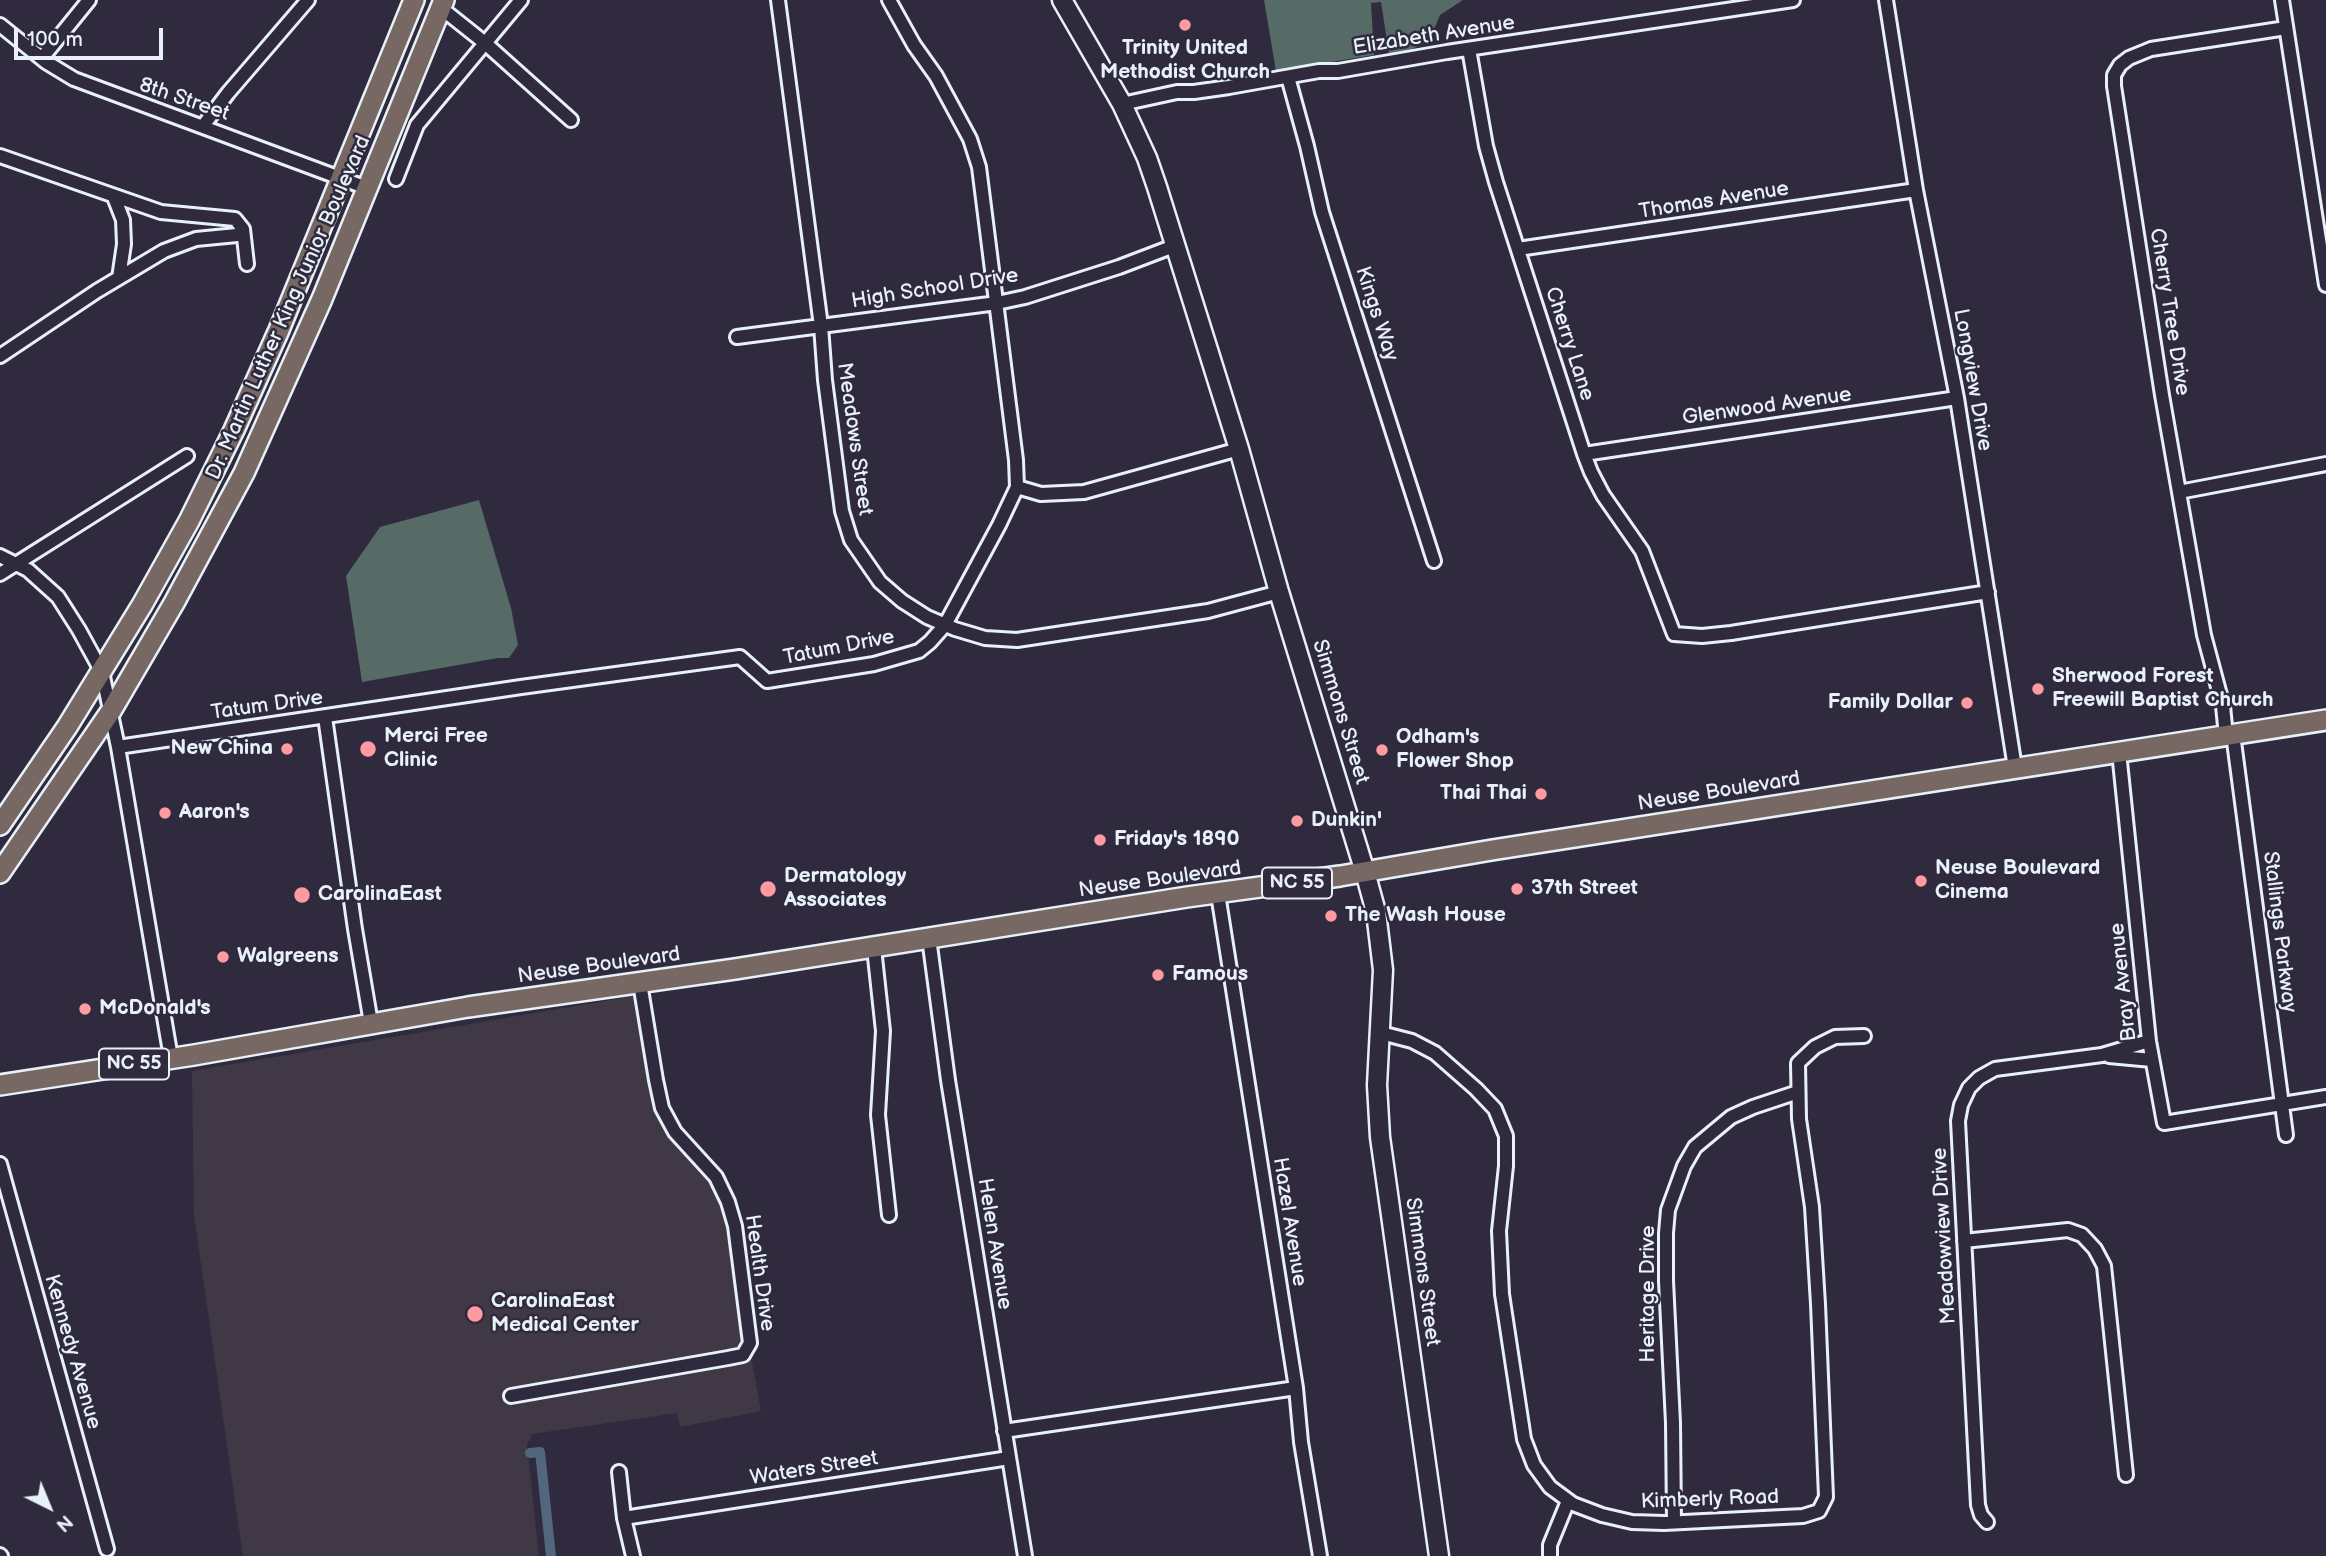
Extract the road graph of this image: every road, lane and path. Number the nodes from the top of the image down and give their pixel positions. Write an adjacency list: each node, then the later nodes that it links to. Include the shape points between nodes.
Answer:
1 (89, 0): 16 (street)
2 (307, 0): 21 (street)
3 (414, 0): 18 (main road, Dr. Martin Luther King Junior Boulevard)
4 (521, 0): 14 (street)
5 (778, 0): 36 (street, Meadows Street)
6 (889, 0): 35 (street, Tatum Drive, via 970,139 979,167)
7 (1062, 0): 19 (street, Simmons Street)
8 (1793, 0): 15 (street, Elizabeth Avenue)
9 (1885, 0): 26 (street, Longview Drive)
10 (2282, 0): 13 (street)
11 (442, 4): 14 (street); 18 (main road, via 419,22); 25 (main road, Dr. Martin Luther King Junior Boulevard)
12 (0, 25): 16 (street, 8th Street)
13 (2286, 27): 34 (street); 46 (street, Cherry Tree Drive, via 2151,49 2129,58 2115,75 2141,270)
14 (485, 43): 20 (street); 24 (street, via 417,125)
15 (1469, 49): 17 (street, Elizabeth Avenue); 31 (street, Cherry Lane, via 1486,146)
16 (41, 58): 21 (street, 8th Street, via 74,79)
17 (1288, 76): 19 (street, Elizabeth Avenue); 48 (street, Kings Way, via 1322,212)
18 (377, 92): 23 (main road, Dr. Martin Luther King Junior Boulevard)
19 (1122, 104): 30 (street, Simmons Street, via 1147,158)
20 (571, 120)
21 (203, 127): 23 (street, 8th Street)
22 (0, 156): 27 (street)
23 (342, 177): 25 (street, 8th Street); 29 (main road, Dr. Martin Luther King Junior Boulevard)
24 (396, 180)
25 (367, 188): 39 (main road, Dr. Martin Luther King Junior Boulevard)
26 (1916, 191): 31 (street, Thomas Avenue); 40 (street, Longview Drive)
27 (114, 197): 28 (street, via 161,212 235,219); 33 (street, via 124,244)
28 (243, 229): 32 (street); 33 (street, via 237,235 196,239 164,251)
29 (315, 243): 39 (main road, via 301,304 278,365); 54 (main road, Dr. Martin Luther King Junior Boulevard, via 229,441)
30 (1174, 246): 35 (street, High School Drive); 41 (street, Simmons Street)
31 (1518, 249): 42 (street, Cherry Lane)
32 (247, 264)
33 (119, 278): 38 (street)
34 (2326, 285)
35 (997, 303): 36 (street, High School Drive); 45 (street, Tatum Drive)
36 (821, 326): 37 (street, High School Drive); 53 (street, Meadows Street, via 837,478 851,540 880,582 902,601)
37 (737, 337)
38 (0, 356)
39 (288, 376): 55 (main road, Dr. Martin Luther King Junior Boulevard, via 202,553)
40 (1956, 398): 42 (street, Glenwood Avenue); 52 (street, Longview Drive)
41 (1239, 449): 45 (street, via 1084,492 1041,494); 51 (street, Simmons Street)
42 (1584, 454): 52 (street, Cherry Lane, via 1603,495 1642,551 1674,634 1731,633)
43 (187, 456): 49 (street)
44 (2326, 464): 46 (street)
45 (1017, 487): 53 (street, Tatum Drive)
46 (2179, 492): 58 (street, Cherry Tree Drive, via 2204,635)
47 (0, 556): 49 (street)
48 (1434, 561)
49 (17, 563): 50 (street); 54 (street, via 58,597)
50 (0, 574)
51 (1279, 592): 53 (street, Meadows Street, via 1208,611 1017,640 985,638); 63 (street, Simmons Street)
52 (1988, 592): 61 (street, Longview Drive)
53 (945, 625): 56 (street, Tatum Drive, via 919,651 874,664 767,681 740,657)
54 (102, 672): 55 (street); 62 (main road, Dr. Martin Luther King Junior Boulevard)
55 (111, 710): 59 (street); 64 (main road, Dr. Martin Luther King Junior Boulevard)
56 (325, 717): 59 (street, Tatum Drive); 69 (street)
57 (2326, 720): 58 (main road, Neuse Boulevard / NC 55)
58 (2230, 735): 60 (main road, Neuse Boulevard / NC 55); 79 (street, Stallings Parkway)
59 (118, 747): 74 (street)
60 (2119, 752): 61 (main road, Neuse Boulevard / NC 55); 72 (street, Bray Avenue)
61 (2015, 768): 63 (main road, Neuse Boulevard / NC 55)
62 (0, 825)
63 (1365, 872): 65 (main road, Neuse Boulevard / NC 55); 70 (street, Simmons Street, via 1381,949)
64 (0, 873)
65 (1218, 894): 66 (main road, Neuse Boulevard / NC 55); 84 (street, Hazel Avenue)
66 (929, 938): 67 (main road, Neuse Boulevard / NC 55); 86 (street, Helen Avenue)
67 (874, 948): 68 (main road, Neuse Boulevard / NC 55); 82 (street, via 883,1031 878,1115)
68 (640, 983): 69 (main road, Neuse Boulevard / NC 55); 85 (street, Health Drive, via 662,1108 675,1132 716,1177 729,1202 750,1343 743,1355)
69 (372, 1023): 74 (main road, Neuse Boulevard / NC 55)
70 (1381, 1033): 90 (street, Kimberly Road, via 1435,1053 1495,1109 1506,1136 1500,1263 1522,1426 1534,1465); 98 (street, Simmons Street, via 1380,1137)
71 (1864, 1036): 77 (street, via 1835,1037 1815,1047 1798,1063)
72 (2149, 1041): 73 (street, Meadowview Drive); 75 (street, Bray Avenue)
73 (2102, 1055): 75 (street, Meadowview Drive); 83 (street, Meadowview Drive, via 1995,1069 1969,1088 1958,1121)
74 (171, 1058): 76 (main road, Neuse Boulevard / NC 55)
75 (2152, 1060): 79 (street, Bray Avenue, via 2164,1123)
76 (0, 1085)
77 (1798, 1092): 92 (street, Heritage Drive, via 1731,1117 1695,1147 1668,1210); 92 (street, Kimberly Road, via 1812,1207 1826,1497 1819,1511 1803,1516)
78 (2326, 1097): 79 (street)
79 (2282, 1105): 80 (street, Stallings Parkway)
80 (2286, 1135)
81 (0, 1164): 94 (street, Kennedy Avenue)
82 (889, 1215)
83 (1964, 1241): 89 (street, via 2053,1229 2082,1235 2095,1249 2104,1266); 93 (street, Meadowview Drive, via 1978,1505)
84 (1296, 1388): 86 (street); 97 (street, Hazel Avenue)
85 (511, 1396)
86 (1004, 1431): 87 (street, Helen Avenue)
87 (1009, 1458): 91 (street, Waters Street); 96 (street, Helen Avenue)
88 (619, 1472): 91 (street)
89 (2126, 1475)
90 (1568, 1501): 92 (street, Kimberly Road, via 1601,1515); 99 (street)
91 (624, 1518): 95 (street)
92 (1674, 1522)
93 (1987, 1522)
94 (107, 1549)
95 (634, 1556)
96 (1024, 1556)
97 (1320, 1556)
98 (1439, 1556)
99 (1550, 1556)

